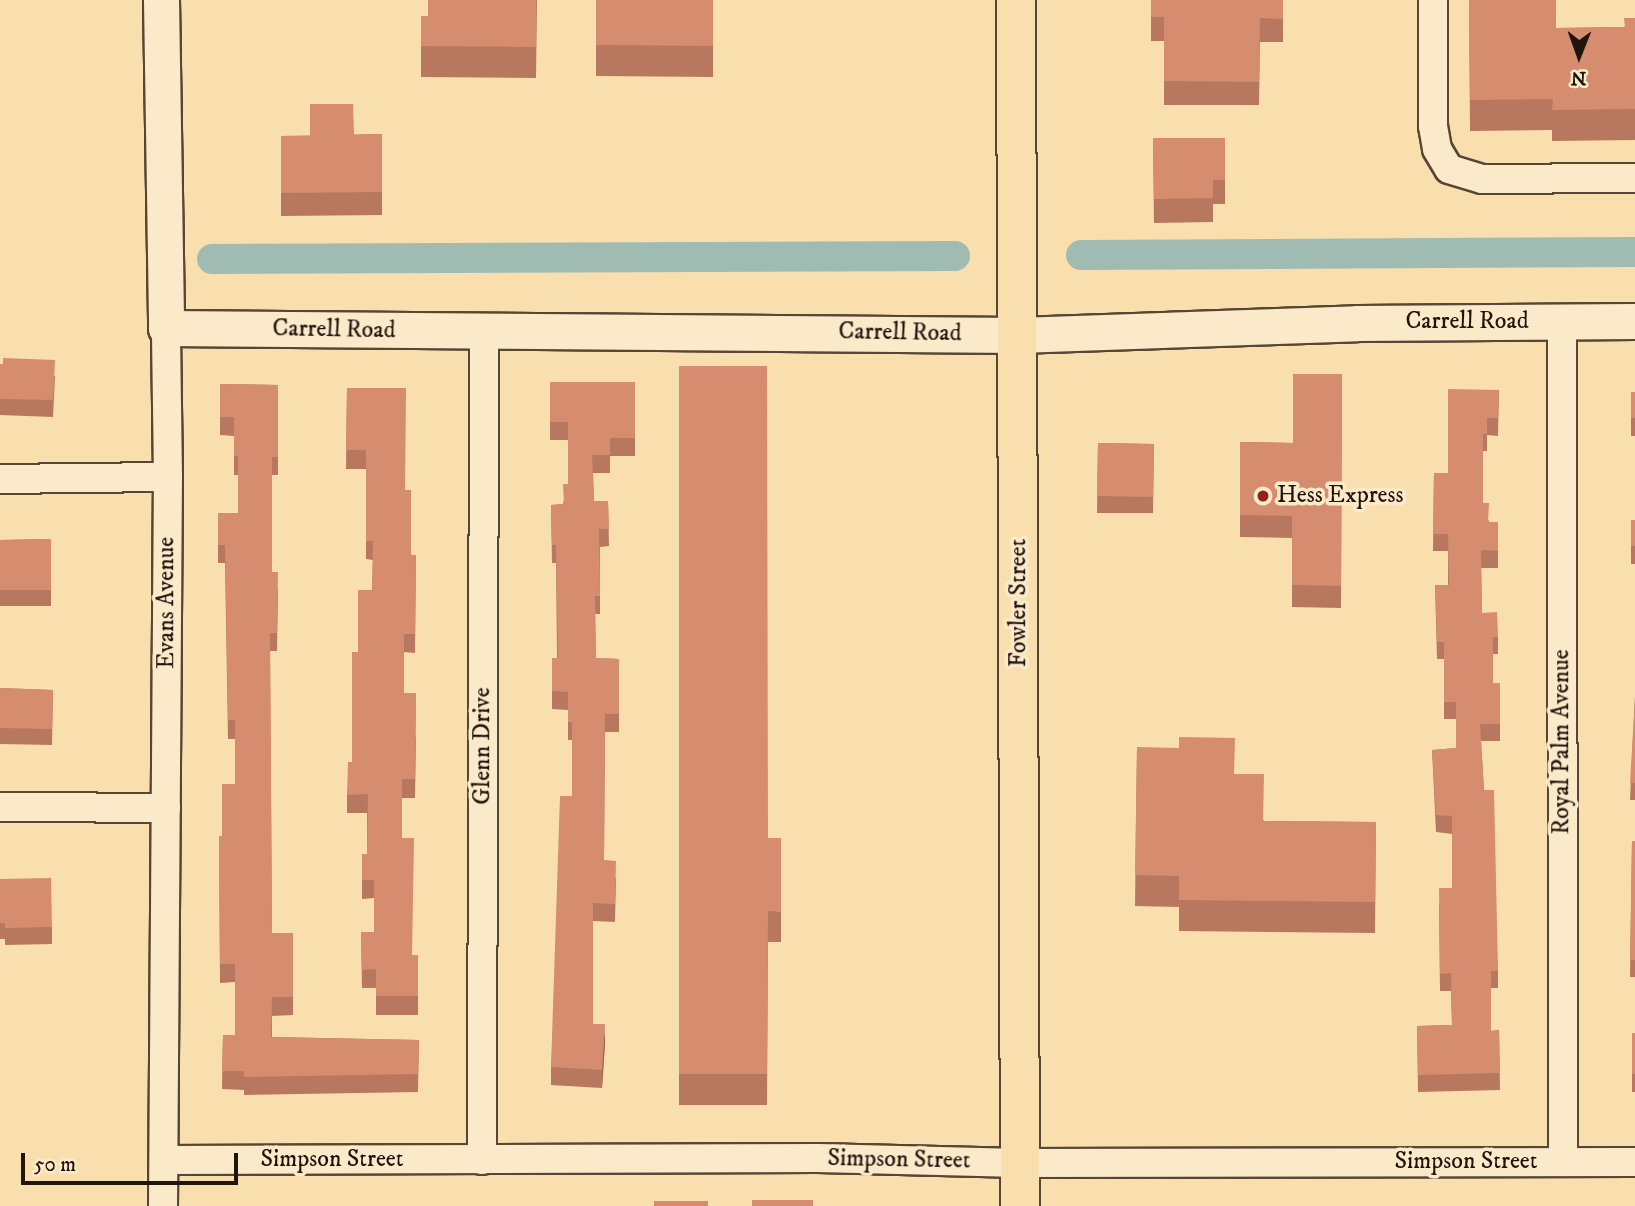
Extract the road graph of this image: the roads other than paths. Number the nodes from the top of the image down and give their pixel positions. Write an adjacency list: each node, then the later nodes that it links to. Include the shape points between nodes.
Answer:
1 (161, 0): 7 (street, Evans Avenue)
2 (1016, 0): 9 (main road, Fowler Street)
3 (1433, 0): 4 (street, via 1433,126 1437,149 1449,169 1482,179)
4 (1635, 178)
5 (1635, 321): 6 (street, Carrell Road)
6 (1562, 322): 9 (street, Carrell Road, via 1357,323); 16 (street, Royal Palm Avenue)
7 (166, 328): 8 (street, Carrell Road); 10 (street, Evans Avenue)
8 (484, 332): 9 (street, Carrell Road); 15 (street, Glenn Drive)
9 (1018, 335): 17 (main road, Fowler Street)
10 (168, 477): 11 (street); 13 (street, Evans Avenue)
11 (0, 479)
12 (0, 807): 13 (street)
13 (166, 808): 14 (street, Evans Avenue)
14 (164, 1160): 15 (street, Simpson Street); 19 (street, Evans Avenue)
15 (482, 1160): 17 (street, Simpson Street, via 818,1158)
16 (1563, 1161): 17 (street, Simpson Street); 18 (street, Simpson Street)
17 (1020, 1163): 20 (main road, Fowler Street)
18 (1635, 1163)
19 (163, 1206)
20 (1020, 1206)

